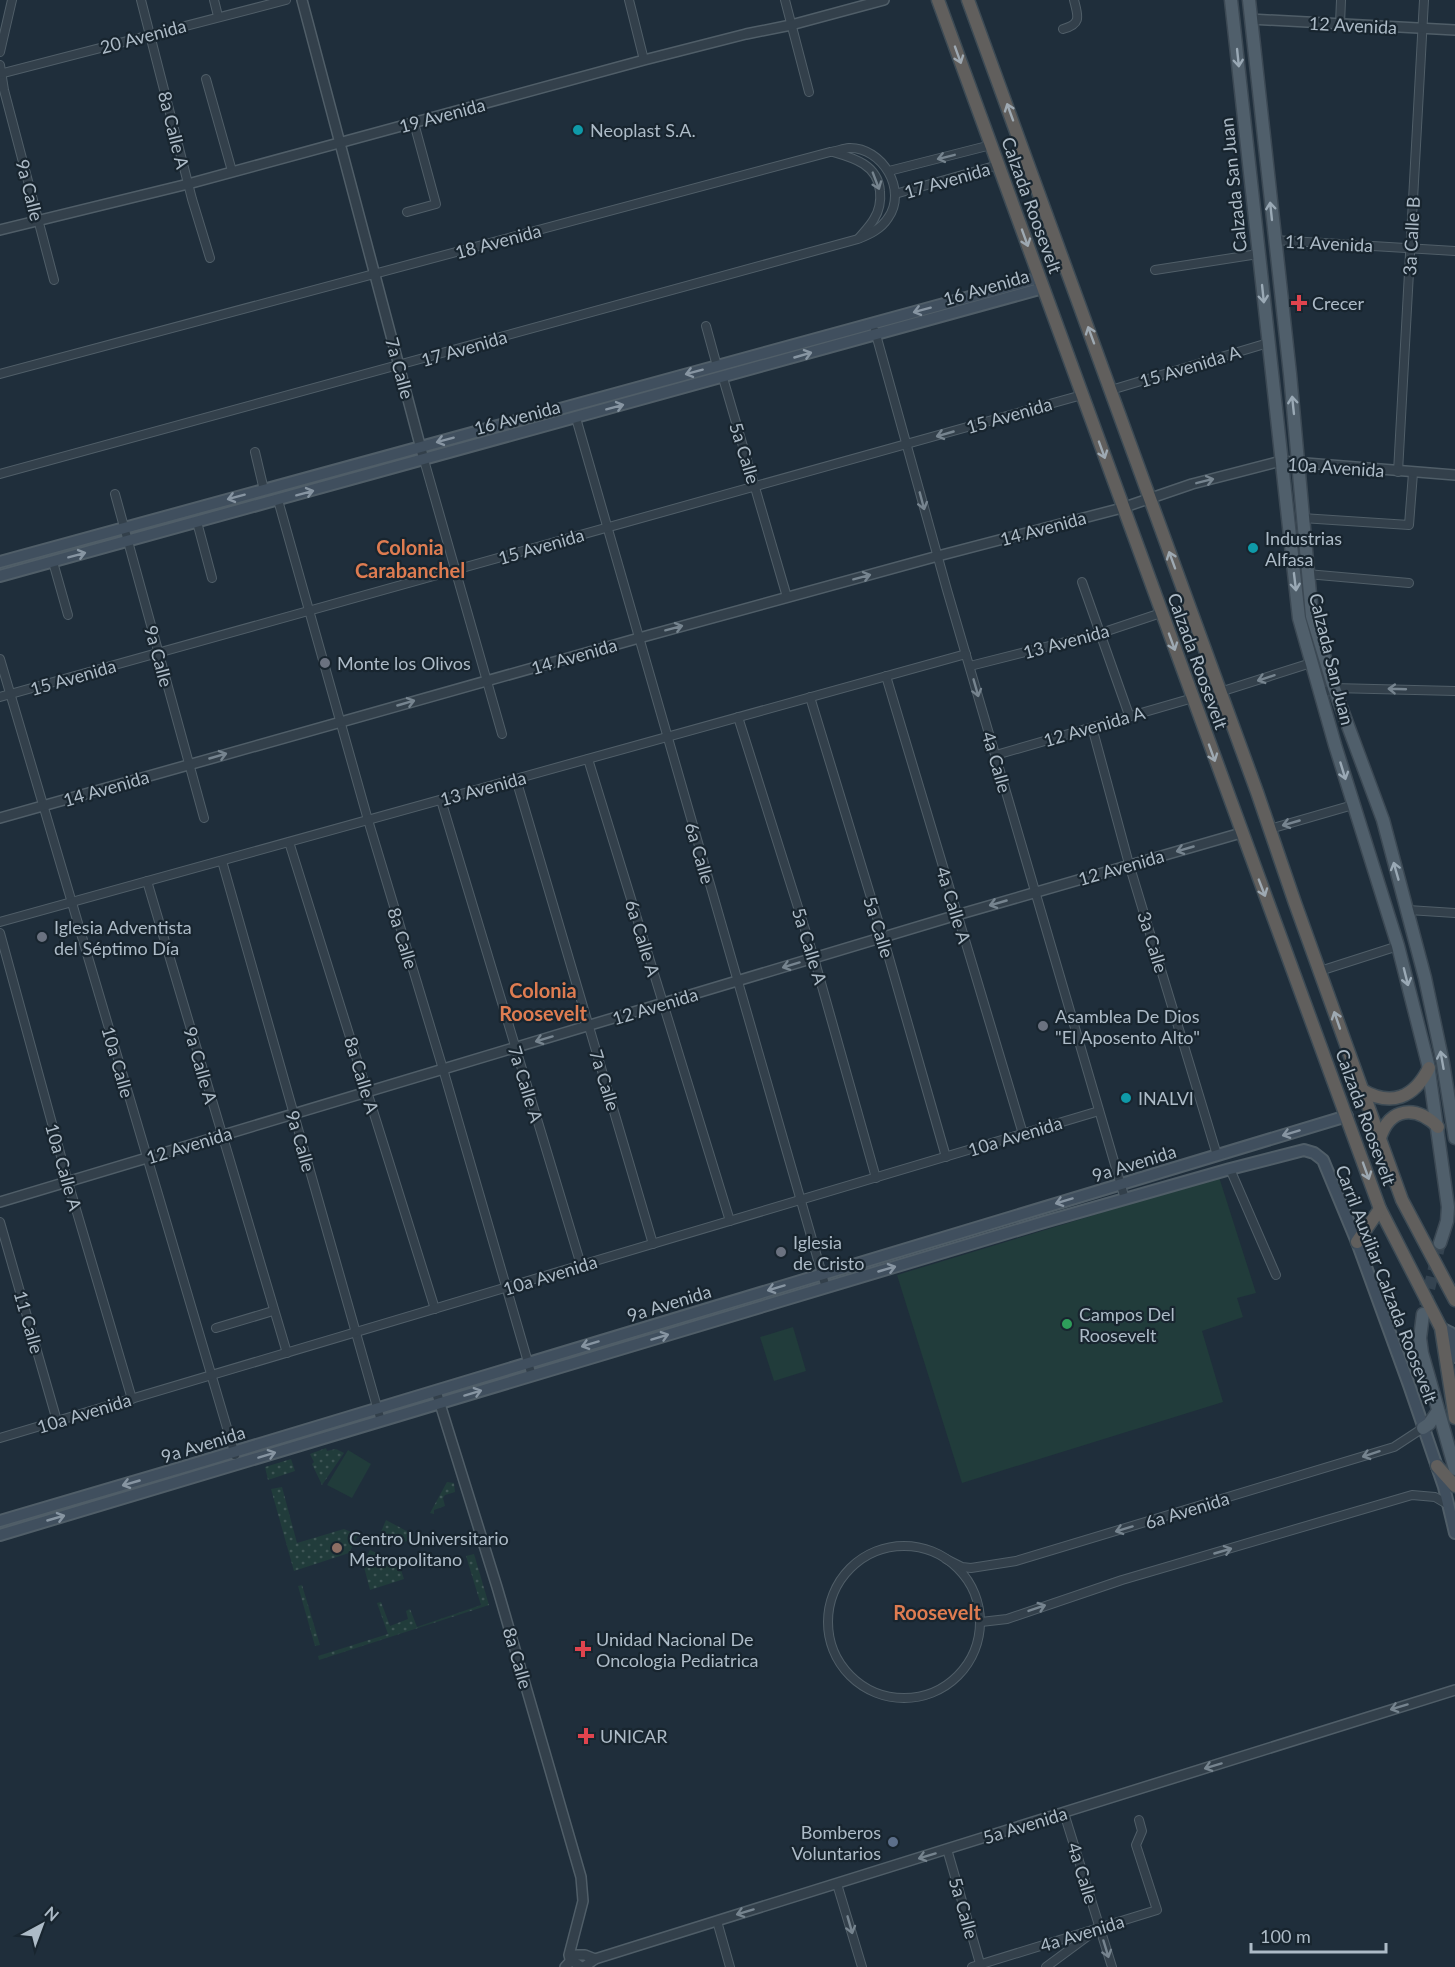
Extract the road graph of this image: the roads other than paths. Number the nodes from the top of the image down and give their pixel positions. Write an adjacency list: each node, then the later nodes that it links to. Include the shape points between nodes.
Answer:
1 (12, 0): 24 (street)
2 (141, 0): 23 (street, 8a Calle A)
3 (214, 0): 16 (street)
4 (286, 0): 16 (street, 20 Avenida)
5 (302, 0): 30 (street, 7a Calle)
6 (629, 0): 25 (street)
7 (785, 0): 19 (street)
8 (884, 0): 19 (street, 19 Avenida)
9 (938, 0): 31 (highway, Calzada Roosevelt, one-way to 31)
10 (969, 0): 58 (highway, Calzada Roosevelt, one-way to 10)
11 (1074, 0): 21 (street, via 1077,22)
12 (1232, 0): 45 (main road, Calzada San Juan, one-way to 45)
13 (1249, 0): 17 (main road, Calzada San Juan)
14 (1341, 0): 18 (street)
15 (1424, 0): 20 (street, 3a Calle B)
16 (218, 16): 23 (street, 20 Avenida)
17 (1250, 19): 18 (street, 12 Avenida); 42 (main road, Calzada San Juan, one-way to 17)
18 (1340, 24): 20 (street, 12 Avenida)
19 (791, 25): 25 (street, 19 Avenida); 28 (street)
20 (1422, 28): 22 (street, 12 Avenida); 43 (street, 3a Calle B)
21 (1063, 29)
22 (1455, 30)
23 (150, 34): 26 (street, 20 Avenida); 36 (street, 8a Calle A)
24 (0, 52)
25 (644, 60): 29 (street, 19 Avenida)
26 (0, 71): 39 (street, 9a Calle)
27 (206, 80): 34 (street)
28 (809, 92)
29 (414, 123): 30 (street, 19 Avenida); 38 (street, via 436,204)
30 (340, 143): 34 (street, 19 Avenida); 48 (street, 7a Calle)
31 (991, 145): 33 (highway, Calzada Roosevelt); 35 (street, one-way to 35)
32 (830, 152): 35 (street, 18 Avenida, via 850,148 868,153); 41 (street, 17 Avenida, one-way to 41, via 854,158 870,168 879,184 881,201 875,219); 48 (street, 18 Avenida)
33 (998, 165): 37 (street, 17 Avenida); 50 (highway, Calzada Roosevelt, one-way to 50)
34 (232, 171): 36 (street, 19 Avenida)
35 (889, 171): 37 (street, 17 Avenida)
36 (188, 184): 39 (street, 19 Avenida); 46 (street, 8a Calle A)
37 (895, 194): 41 (street, 17 Avenida, via 888,218 876,231)
38 (406, 212)
39 (38, 220): 40 (street, 19 Avenida); 49 (street, 9a Calle)
40 (0, 230)
41 (858, 239): 54 (street, 17 Avenida)
42 (1274, 240): 43 (street, 11 Avenida); 66 (main road, Calzada San Juan, one-way to 42)
43 (1410, 248): 44 (street, 11 Avenida); 67 (street, 3a Calle B)
44 (1455, 251)
45 (1258, 254): 47 (street); 53 (main road, Calzada San Juan, one-way to 53)
46 (210, 258)
47 (1155, 270)
48 (376, 273): 54 (street, 7a Calle); 56 (street, 18 Avenida)
49 (54, 280)
50 (1041, 283): 52 (main road, 16 Avenida); 59 (highway, Calzada Roosevelt)
51 (706, 326): 55 (street)
52 (875, 329): 55 (main road, 16 Avenida); 57 (main road, 16 Avenida, one-way to 52); 61 (street, 4a Calle)
53 (1268, 343): 58 (street, 15 Avenida A); 65 (main road, Calzada San Juan)
54 (400, 366): 62 (street, 7a Calle); 69 (street, 17 Avenida)
55 (717, 366): 62 (main road, 16 Avenida, one-way to 62)
56 (0, 374)
57 (723, 378): 60 (main road, 16 Avenida, one-way to 57); 71 (street, 5a Calle)
58 (1111, 390): 74 (highway, Calzada Roosevelt)
59 (1082, 395): 61 (street, 15 Avenida, one-way to 61); 76 (highway, Calzada Roosevelt, one-way to 76)
60 (576, 418): 64 (main road, 16 Avenida); 80 (street, 6a Calle)
61 (907, 444): 71 (street, 15 Avenida); 82 (street, 4a Calle, one-way to 82)
62 (421, 446): 64 (street, 7a Calle); 72 (main road, 16 Avenida)
63 (255, 452): 72 (street)
64 (424, 460): 75 (main road, 16 Avenida, one-way to 64); 85 (street, 7a Calle)
65 (1281, 462): 66 (street, 10a Avenida); 74 (street, 10a Avenida, one-way to 65); 100 (main road, Calzada San Juan, one-way to 100, via 1299,618)
66 (1299, 463): 67 (street, 10a Avenida); 77 (main road, Calzada San Juan)
67 (1398, 472): 68 (street, 10a Avenida)
68 (1413, 472): 70 (street, 10a Avenida); 77 (street, via 1409,525)
69 (0, 474)
70 (1455, 475)
71 (756, 486): 80 (street, 15 Avenida); 91 (street, 5a Calle)
72 (264, 490): 79 (main road, 16 Avenida, one-way to 79)
73 (115, 494): 79 (street, 9a Calle)
74 (1149, 498): 76 (street, 14 Avenida); 106 (highway, Calzada Roosevelt, one-way to 74)
75 (278, 500): 78 (main road, 16 Avenida); 92 (street, 8a Calle)
76 (1122, 508): 82 (street, 14 Avenida); 93 (highway, Calzada Roosevelt)
77 (1302, 518): 86 (main road, Calzada San Juan)
78 (197, 522): 81 (main road, 16 Avenida); 88 (street)
79 (124, 528): 81 (street, 9a Calle); 83 (main road, 16 Avenida)
80 (607, 528): 85 (street, 15 Avenida); 96 (street, 6a Calle)
81 (128, 541): 84 (main road, 16 Avenida, one-way to 81); 97 (street, 9a Calle)
82 (938, 556): 91 (street, 14 Avenida, one-way to 82); 98 (street, 4a Calle)
83 (0, 562)
84 (52, 562): 87 (main road, 16 Avenida); 94 (street)
85 (455, 570): 92 (street, 15 Avenida); 103 (street, 7a Calle)
86 (1307, 574): 90 (street); 104 (main road, Calzada San Juan, via 1312,616)
87 (0, 576)
88 (212, 578)
89 (1082, 582): 95 (street)
90 (1409, 583)
91 (787, 597): 96 (street, 14 Avenida, one-way to 91)
92 (309, 611): 97 (street, 15 Avenida); 114 (street, 8a Calle)
93 (1161, 613): 95 (street, 13 Avenida); 111 (highway, Calzada Roosevelt, one-way to 111)
94 (68, 615)
95 (1101, 633): 101 (street, 13 Avenida); 112 (street)
96 (639, 638): 103 (street, 14 Avenida); 117 (street, 6a Calle)
97 (158, 653): 107 (street, 15 Avenida); 120 (street, 9a Calle)
98 (966, 654): 101 (street, 4a Calle); 102 (street, 13 Avenida)
99 (0, 659): 107 (street, 10a Calle)
100 (1311, 663): 106 (street, one-way to 106); 108 (main road, Calzada San Juan)
101 (970, 666): 118 (street, 4a Calle, one-way to 118)
102 (886, 676): 109 (street, 13 Avenida); 138 (street, 4a Calle A)
103 (486, 681): 114 (street, 14 Avenida, one-way to 103); 116 (street, 7a Calle)
104 (1334, 688): 105 (street, one-way to 104); 108 (street); 136 (main road, Calzada San Juan, one-way to 104, via 1383,820)
105 (1455, 691)
106 (1220, 692): 128 (highway, Calzada Roosevelt)
107 (10, 694): 110 (street, 15 Avenida); 124 (street, 10a Calle)
108 (1320, 694): 123 (main road, Calzada San Juan, one-way to 123)
109 (810, 697): 113 (street, 13 Avenida); 141 (street, 5a Calle)
110 (0, 698)
111 (1193, 698): 112 (street, 12 Avenida A); 129 (highway, Calzada Roosevelt, one-way to 129)
112 (1129, 715): 115 (street, 12 Avenida A)
113 (738, 717): 117 (street, 13 Avenida); 143 (street, 5a Calle A)
114 (340, 722): 120 (street, 14 Avenida, one-way to 114); 127 (street, 8a Calle)
115 (1092, 727): 118 (street, 12 Avenida A); 132 (street, 3a Calle)
116 (502, 734)
117 (667, 737): 119 (street, 13 Avenida); 145 (street, 6a Calle)
118 (996, 755): 134 (street, 4a Calle)
119 (588, 759): 121 (street, 13 Avenida); 146 (street, 6a Calle A)
120 (189, 764): 124 (street, 14 Avenida); 126 (street, 9a Calle)
121 (516, 779): 122 (street, 13 Avenida); 147 (street, 7a Calle)
122 (441, 800): 127 (street, 13 Avenida); 148 (street, 7a Calle A)
123 (1353, 805): 128 (street, one-way to 128); 142 (main road, Calzada San Juan)
124 (43, 806): 125 (street, 14 Avenida); 135 (street, 10a Calle)
125 (0, 818)
126 (204, 818)
127 (368, 820): 130 (street, 13 Avenida); 150 (street, 8a Calle)
128 (1269, 829): 144 (highway, Calzada Roosevelt)
129 (1241, 833): 132 (street, 12 Avenida, one-way to 132); 155 (highway, Calzada Roosevelt, one-way to 155)
130 (289, 842): 131 (street, 13 Avenida); 152 (street, 8a Calle A)
131 (222, 861): 133 (street, 13 Avenida); 154 (street, 9a Calle)
132 (1129, 864): 134 (street, 12 Avenida); 162 (street, 3a Calle)
133 (147, 882): 135 (street, 13 Avenida); 158 (street, 9a Calle A)
134 (1035, 893): 138 (street, 12 Avenida, one-way to 138); 153 (street, 4a Calle)
135 (72, 903): 139 (street, 13 Avenida); 164 (street, 10a Calle)
136 (1408, 910): 137 (street); 160 (main road, Calzada San Juan, one-way to 136, via 1437,1034)
137 (1455, 913)
138 (957, 915): 141 (street, 12 Avenida); 157 (street, 4a Calle A)
139 (0, 922)
140 (0, 933): 167 (street, 10a Calle A)
141 (883, 937): 143 (street, 12 Avenida); 163 (street, 5a Calle)
142 (1398, 946): 144 (street); 149 (main road, Calzada San Juan, one-way to 149)
143 (814, 958): 145 (street, 12 Avenida, one-way to 145); 166 (street, 5a Calle A)
144 (1320, 971): 151 (highway, Calzada Roosevelt, one-way to 144)
145 (737, 981): 146 (street, 12 Avenida); 170 (street, 6a Calle)
146 (663, 1003): 147 (street, 12 Avenida); 173 (street, 6a Calle A)
147 (589, 1026): 148 (street, 12 Avenida, one-way to 148); 177 (street, 7a Calle)
148 (516, 1048): 150 (street, 12 Avenida); 178 (street, 7a Calle A)
149 (1429, 1068): 151 (highway, via 1416,1088 1395,1098 1372,1096); 156 (main road, Calzada San Juan)
150 (443, 1069): 152 (street, 12 Avenida); 181 (street, 8a Calle)
151 (1362, 1090): 159 (highway, Calzada Roosevelt)
152 (367, 1092): 154 (street, 12 Avenida); 184 (street, 8a Calle A)
153 (1099, 1111): 157 (street, 10a Avenida); 168 (street, 4a Calle)
154 (294, 1114): 158 (street, 12 Avenida); 189 (street, 9a Calle)
155 (1347, 1116): 162 (main road, 9a Avenida, one-way to 162); 172 (highway, Calzada Roosevelt, one-way to 172)
156 (1438, 1127): 159 (highway, via 1421,1114 1399,1114 1390,1120); 176 (main road, Calzada San Juan, via 1448,1207)
157 (1023, 1134): 163 (street, 10a Avenida)
158 (222, 1136): 164 (street, 12 Avenida); 185 (street, 9a Calle A)
159 (1380, 1138): 183 (highway, Calzada Roosevelt, via 1402,1200)
160 (1455, 1138)
161 (1314, 1153): 165 (main road, 9a Avenida, via 1302,1150); 175 (main road, Carril Auxiliar Calzada Roosevelt, via 1325,1164)
162 (1217, 1155): 168 (main road, 9a Avenida)
163 (946, 1157): 166 (street, 10a Avenida)
164 (147, 1158): 167 (street, 12 Avenida); 193 (street, 10a Calle)
165 (1230, 1169): 169 (main road, 9a Avenida); 180 (street)
166 (876, 1178): 170 (street, 10a Avenida)
167 (68, 1182): 171 (street, 12 Avenida); 196 (street, 10a Calle A)
168 (1121, 1184): 169 (street, 4a Calle); 179 (main road, 9a Avenida, one-way to 179)
169 (1125, 1199): 182 (main road, 9a Avenida, one-way to 169)
170 (801, 1200): 173 (street, 10a Avenida); 179 (street, 6a Calle)
171 (0, 1202)
172 (1380, 1209): 175 (highway); 188 (highway, Calzada Roosevelt)
173 (730, 1221): 177 (street, 10a Avenida)
174 (0, 1222): 201 (street, 11 Calle)
175 (1357, 1242): 203 (main road, Carril Auxiliar Calzada Roosevelt)
176 (1440, 1243)
177 (653, 1244): 178 (street, 10a Avenida)
178 (581, 1265): 181 (street, 10a Avenida)
179 (821, 1275): 182 (street, 6a Calle); 192 (main road, 9a Avenida, one-way to 192)
180 (1276, 1275)
181 (506, 1287): 184 (street, 10a Avenida); 192 (street, 8a Calle)
182 (826, 1288): 194 (main road, 9a Avenida, one-way to 182)
183 (1455, 1300)
184 (435, 1309): 189 (street, 10a Avenida)
185 (273, 1311): 187 (street); 190 (street, 9a Calle A)
186 (1423, 1314): 199 (main road, via 1421,1345)
187 (216, 1328)
188 (1441, 1328): 191 (main road, Calzada Roosevelt, via 1451,1333); 200 (highway, Calzada Roosevelt)
189 (356, 1332): 190 (street, 10a Avenida); 198 (street, 9a Calle)
190 (286, 1353): 193 (street, 10a Avenida)
191 (1455, 1357)
192 (528, 1363): 194 (street, 8a Calle); 195 (main road, 9a Avenida)
193 (211, 1376): 196 (street, 10a Avenida); 205 (street, 10a Calle)
194 (532, 1376): 197 (main road, 9a Avenida, one-way to 194)
195 (436, 1391): 197 (street, 8a Calle); 198 (main road, 9a Avenida)
196 (132, 1399): 201 (street, 10a Avenida)
197 (440, 1403): 202 (main road, 9a Avenida); 224 (street, 8a Calle, via 581,1877 583,1901)
198 (377, 1408): 202 (street, 9a Calle); 205 (main road, 9a Avenida)
199 (1438, 1411): 203 (main road); 209 (main road)
200 (1455, 1418)
201 (57, 1421): 204 (street, 10a Avenida)
202 (381, 1421): 206 (main road, 9a Avenida, one-way to 202)
203 (1423, 1428): 208 (main road, Carril Auxiliar Calzada Roosevelt); 216 (street, 6a Avenida, one-way to 216, via 1394,1447 1017,1561 971,1568)
204 (0, 1438)
205 (234, 1451): 206 (street, 10a Calle); 207 (main road, 9a Avenida)
206 (238, 1464): 210 (main road, 9a Avenida)
207 (187, 1466): 210 (main road); 213 (main road, 9a Avenida, one-way to 213)
208 (1437, 1466): 211 (highway); 212 (main road, Carril Auxiliar Calzada Roosevelt)
209 (1455, 1469)
210 (190, 1478): 215 (main road, 9a Avenida, one-way to 210)
211 (1455, 1486)
212 (1447, 1504): 214 (main road, Carril Auxiliar Calzada Roosevelt); 217 (street, one-way to 212, via 1007,1619 1122,1580 1412,1495 1436,1497)
213 (0, 1521)
214 (1455, 1533)
215 (0, 1535)
216 (946, 1559): 217 (street, via 971,1586); 217 (street, via 931,1551 897,1546 873,1552 851,1568 835,1589 829,1606 831,1643 838,1659 855,1680 879,1694 896,1698 932,1694 962,1673 972,1658)
217 (981, 1622)
218 (1455, 1690): 219 (street, 5a Avenida, one-way to 219)
219 (1064, 1813): 221 (street, 5a Avenida); 225 (street, 4a Calle)
220 (1139, 1820): 225 (street, 4a Avenida, via 1142,1831 1136,1845 1157,1910)
221 (947, 1850): 222 (street, 5a Avenida, one-way to 222); 229 (street, 5a Calle)
222 (837, 1884): 223 (street, 5a Avenida, one-way to 223); 232 (street, one-way to 232)
223 (717, 1921): 228 (street, 5a Avenida); 231 (street)
224 (577, 1927): 226 (street, 8a Calle, via 578,1943); 227 (street, 8a Calle)
225 (1100, 1928): 229 (street, 4a Avenida); 233 (street); 234 (street, 4a Calle, one-way to 234)
226 (585, 1954): 227 (street, via 576,1955); 228 (street)
227 (567, 1963): 230 (street)
228 (596, 1963): 230 (street, 5a Avenida)
229 (978, 1966)
230 (583, 1967)
231 (730, 1967)
232 (862, 1967)
233 (1046, 1967)
234 (1112, 1967)

